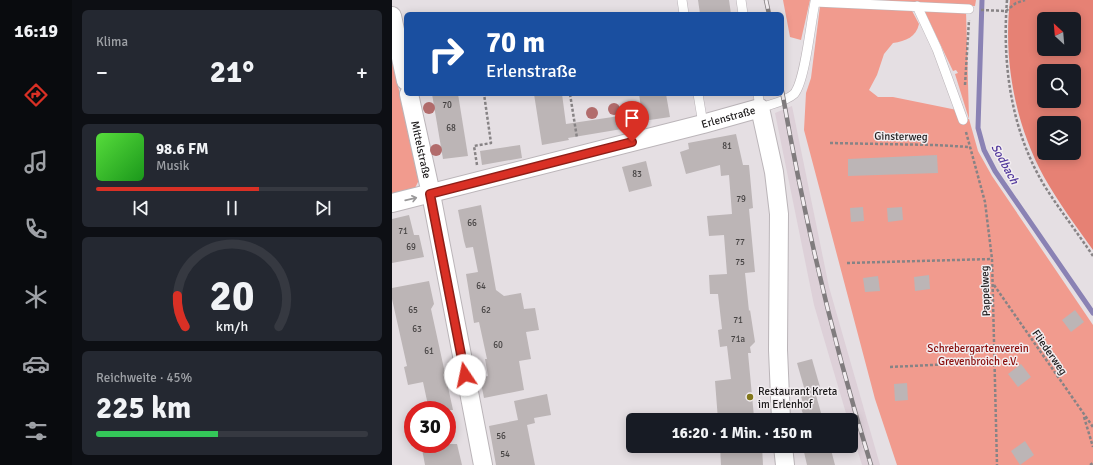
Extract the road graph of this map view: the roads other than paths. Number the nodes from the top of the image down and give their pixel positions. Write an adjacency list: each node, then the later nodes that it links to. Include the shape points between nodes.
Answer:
1 (682, 0): 5 (lane)
2 (741, 0): 6 (lane)
3 (917, 6): 4 (lane); 11 (lane, via 815,2 798,89 787,99); 12 (lane, via 940,56)
4 (969, 9)
5 (684, 12)
6 (743, 12)
7 (392, 16): 8 (street)
8 (404, 72)
9 (409, 96): 14 (street, Mittelstraße)
10 (698, 96): 13 (lane)
11 (759, 101): 13 (street, Erlenstraße); 16 (street, Erlenstraße, via 778,200)
12 (963, 120)
13 (703, 124): 14 (street, Erlenstraße)
14 (430, 194): 15 (street, Erlenstraße, one-way to 14); 18 (street, Mittelstraße)
15 (392, 203)
16 (781, 413)
17 (784, 453): 19 (street)
18 (482, 465)
19 (785, 465)

